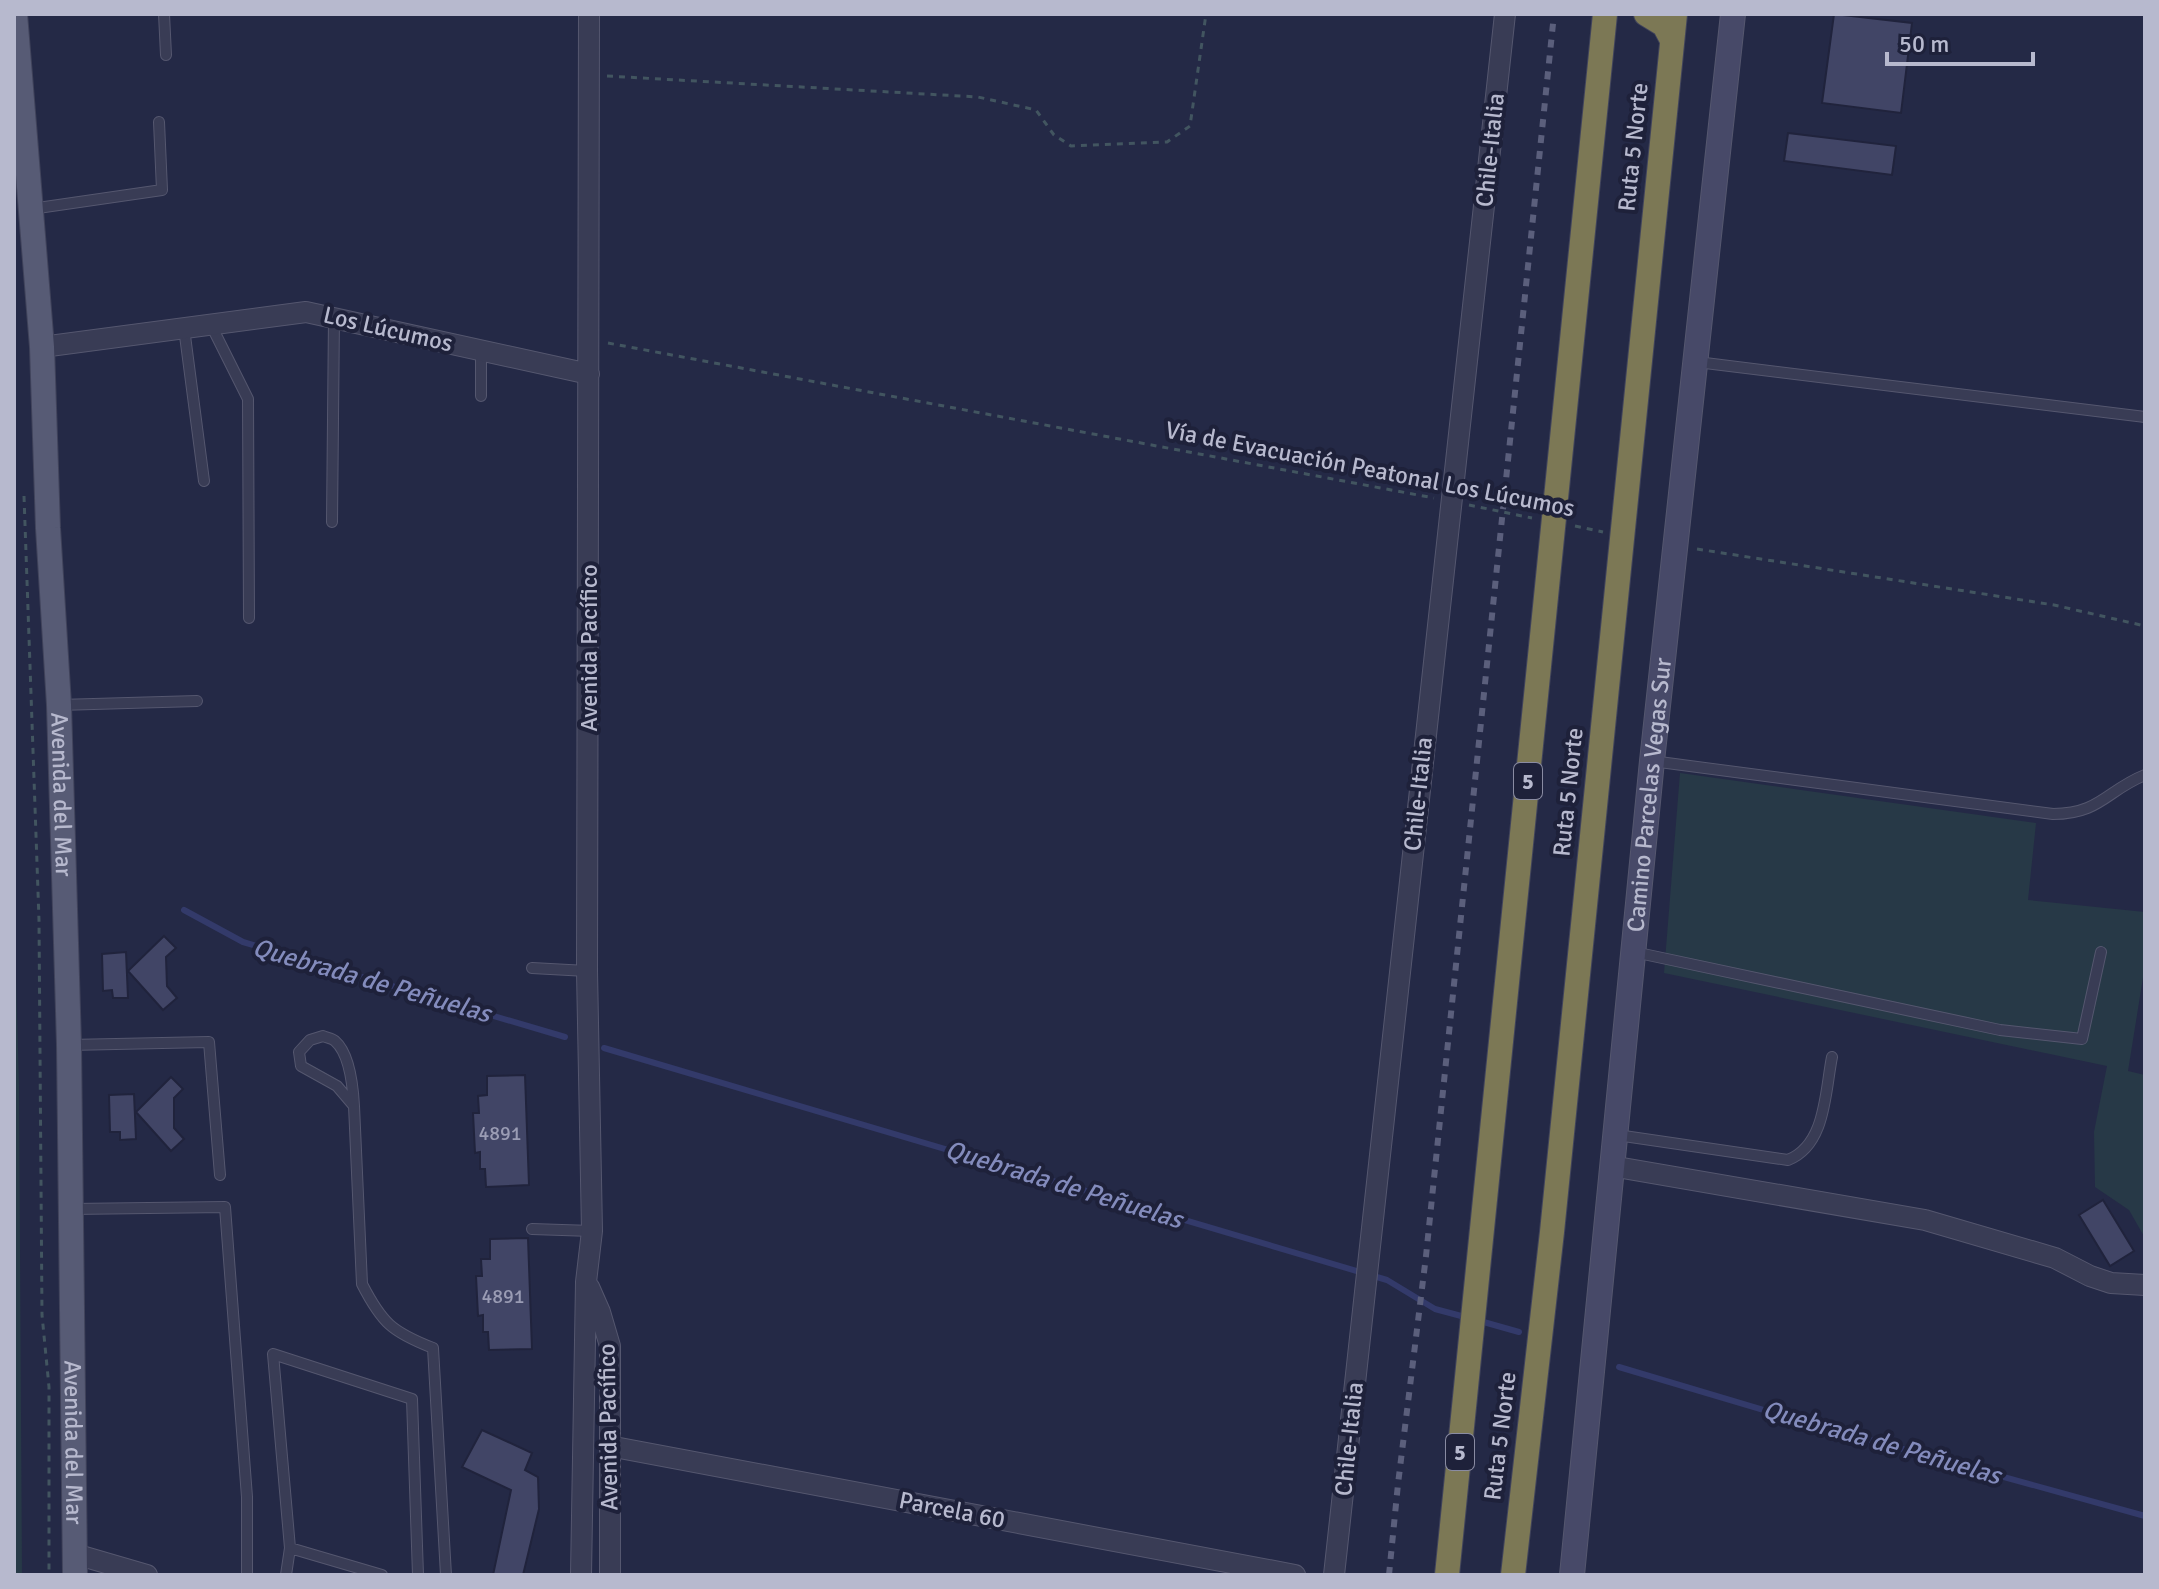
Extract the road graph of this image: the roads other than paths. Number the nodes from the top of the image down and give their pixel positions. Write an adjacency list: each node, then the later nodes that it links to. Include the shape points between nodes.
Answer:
1 (15, 14): 13 (main road, Avenida del Mar)
2 (164, 14): 11 (lane)
3 (589, 14): 20 (street, Avenida Pacífico)
4 (1505, 14): 57 (street, Chile-Italia)
5 (1629, 14): 9 (highway)
6 (1646, 14): 10 (highway, via 1664,25)
7 (1675, 14): 10 (highway, Ruta 5 Norte)
8 (1733, 14): 19 (street, Camino Parcelas Vegas Sur)
9 (1604, 25): 58 (highway, Ruta 5 Norte / 5)
10 (1672, 40): 59 (highway, Ruta 5 Norte)
11 (166, 55)
12 (159, 122): 13 (lane, via 162,190)
13 (31, 209): 17 (main road, Avenida del Mar)
14 (334, 317): 15 (street, Los Lúcumos, via 295,312); 18 (street, Los Lúcumos); 24 (lane)
15 (211, 324): 16 (street, Los Lúcumos); 25 (lane, via 248,399)
16 (184, 328): 17 (street, Los Lúcumos); 23 (lane)
17 (42, 347): 27 (main road, Avenida del Mar)
18 (481, 350): 20 (street, Los Lúcumos); 21 (lane)
19 (1695, 362): 22 (lane); 28 (street, Camino Parcelas Vegas Sur)
20 (589, 374): 33 (street, Avenida Pacífico)
21 (481, 396)
22 (2145, 417)
23 (204, 481)
24 (332, 522)
25 (249, 618)
26 (197, 701): 27 (lane)
27 (59, 705): 34 (main road, Avenida del Mar)
28 (1652, 761): 29 (lane, via 2053,814 2090,808); 30 (street, Camino Parcelas Vegas Sur)
29 (2145, 775)
30 (1634, 952): 31 (lane, via 2000,1030 2082,1039); 37 (street, Camino Parcelas Vegas Sur)
31 (2101, 952)
32 (532, 968): 33 (lane)
33 (587, 971): 42 (street, Avenida Pacífico)
34 (69, 1045): 39 (lane, via 209,1042); 40 (main road, Avenida del Mar)
35 (1832, 1057): 37 (lane, via 1816,1134 1804,1151 1788,1160)
36 (354, 1106): 36 (lane, via 346,1060 335,1042 323,1036 310,1040 299,1052 301,1066 337,1086); 53 (lane, via 362,1284 376,1310 401,1335 433,1348)
37 (1615, 1134): 38 (street, Camino Parcelas Vegas Sur)
38 (1611, 1166): 44 (street, via 1925,1220 2055,1258 2111,1283); 60 (street, Camino Parcelas Vegas Sur)
39 (220, 1175)
40 (72, 1209): 47 (main road, Avenida del Mar); 49 (lane, via 225,1207 247,1497)
41 (532, 1229): 42 (lane)
42 (592, 1231): 43 (street, Avenida Pacífico)
43 (586, 1282): 45 (street, Avenida Pacífico, via 610,1346); 54 (street, Avenida Pacífico)
44 (2145, 1285)
45 (609, 1446): 55 (street, Avenida Pacífico); 56 (street, Parcela 60)
46 (290, 1548): 50 (lane); 51 (lane); 52 (lane, via 273,1354 412,1399)
47 (75, 1564): 48 (street)
48 (147, 1575)
49 (247, 1575)
50 (286, 1575)
51 (382, 1575)
52 (418, 1575)
53 (446, 1575)
54 (581, 1575)
55 (610, 1575)
56 (1295, 1575)
57 (1334, 1575)
58 (1447, 1575)
59 (1513, 1575)
60 (1572, 1575)

